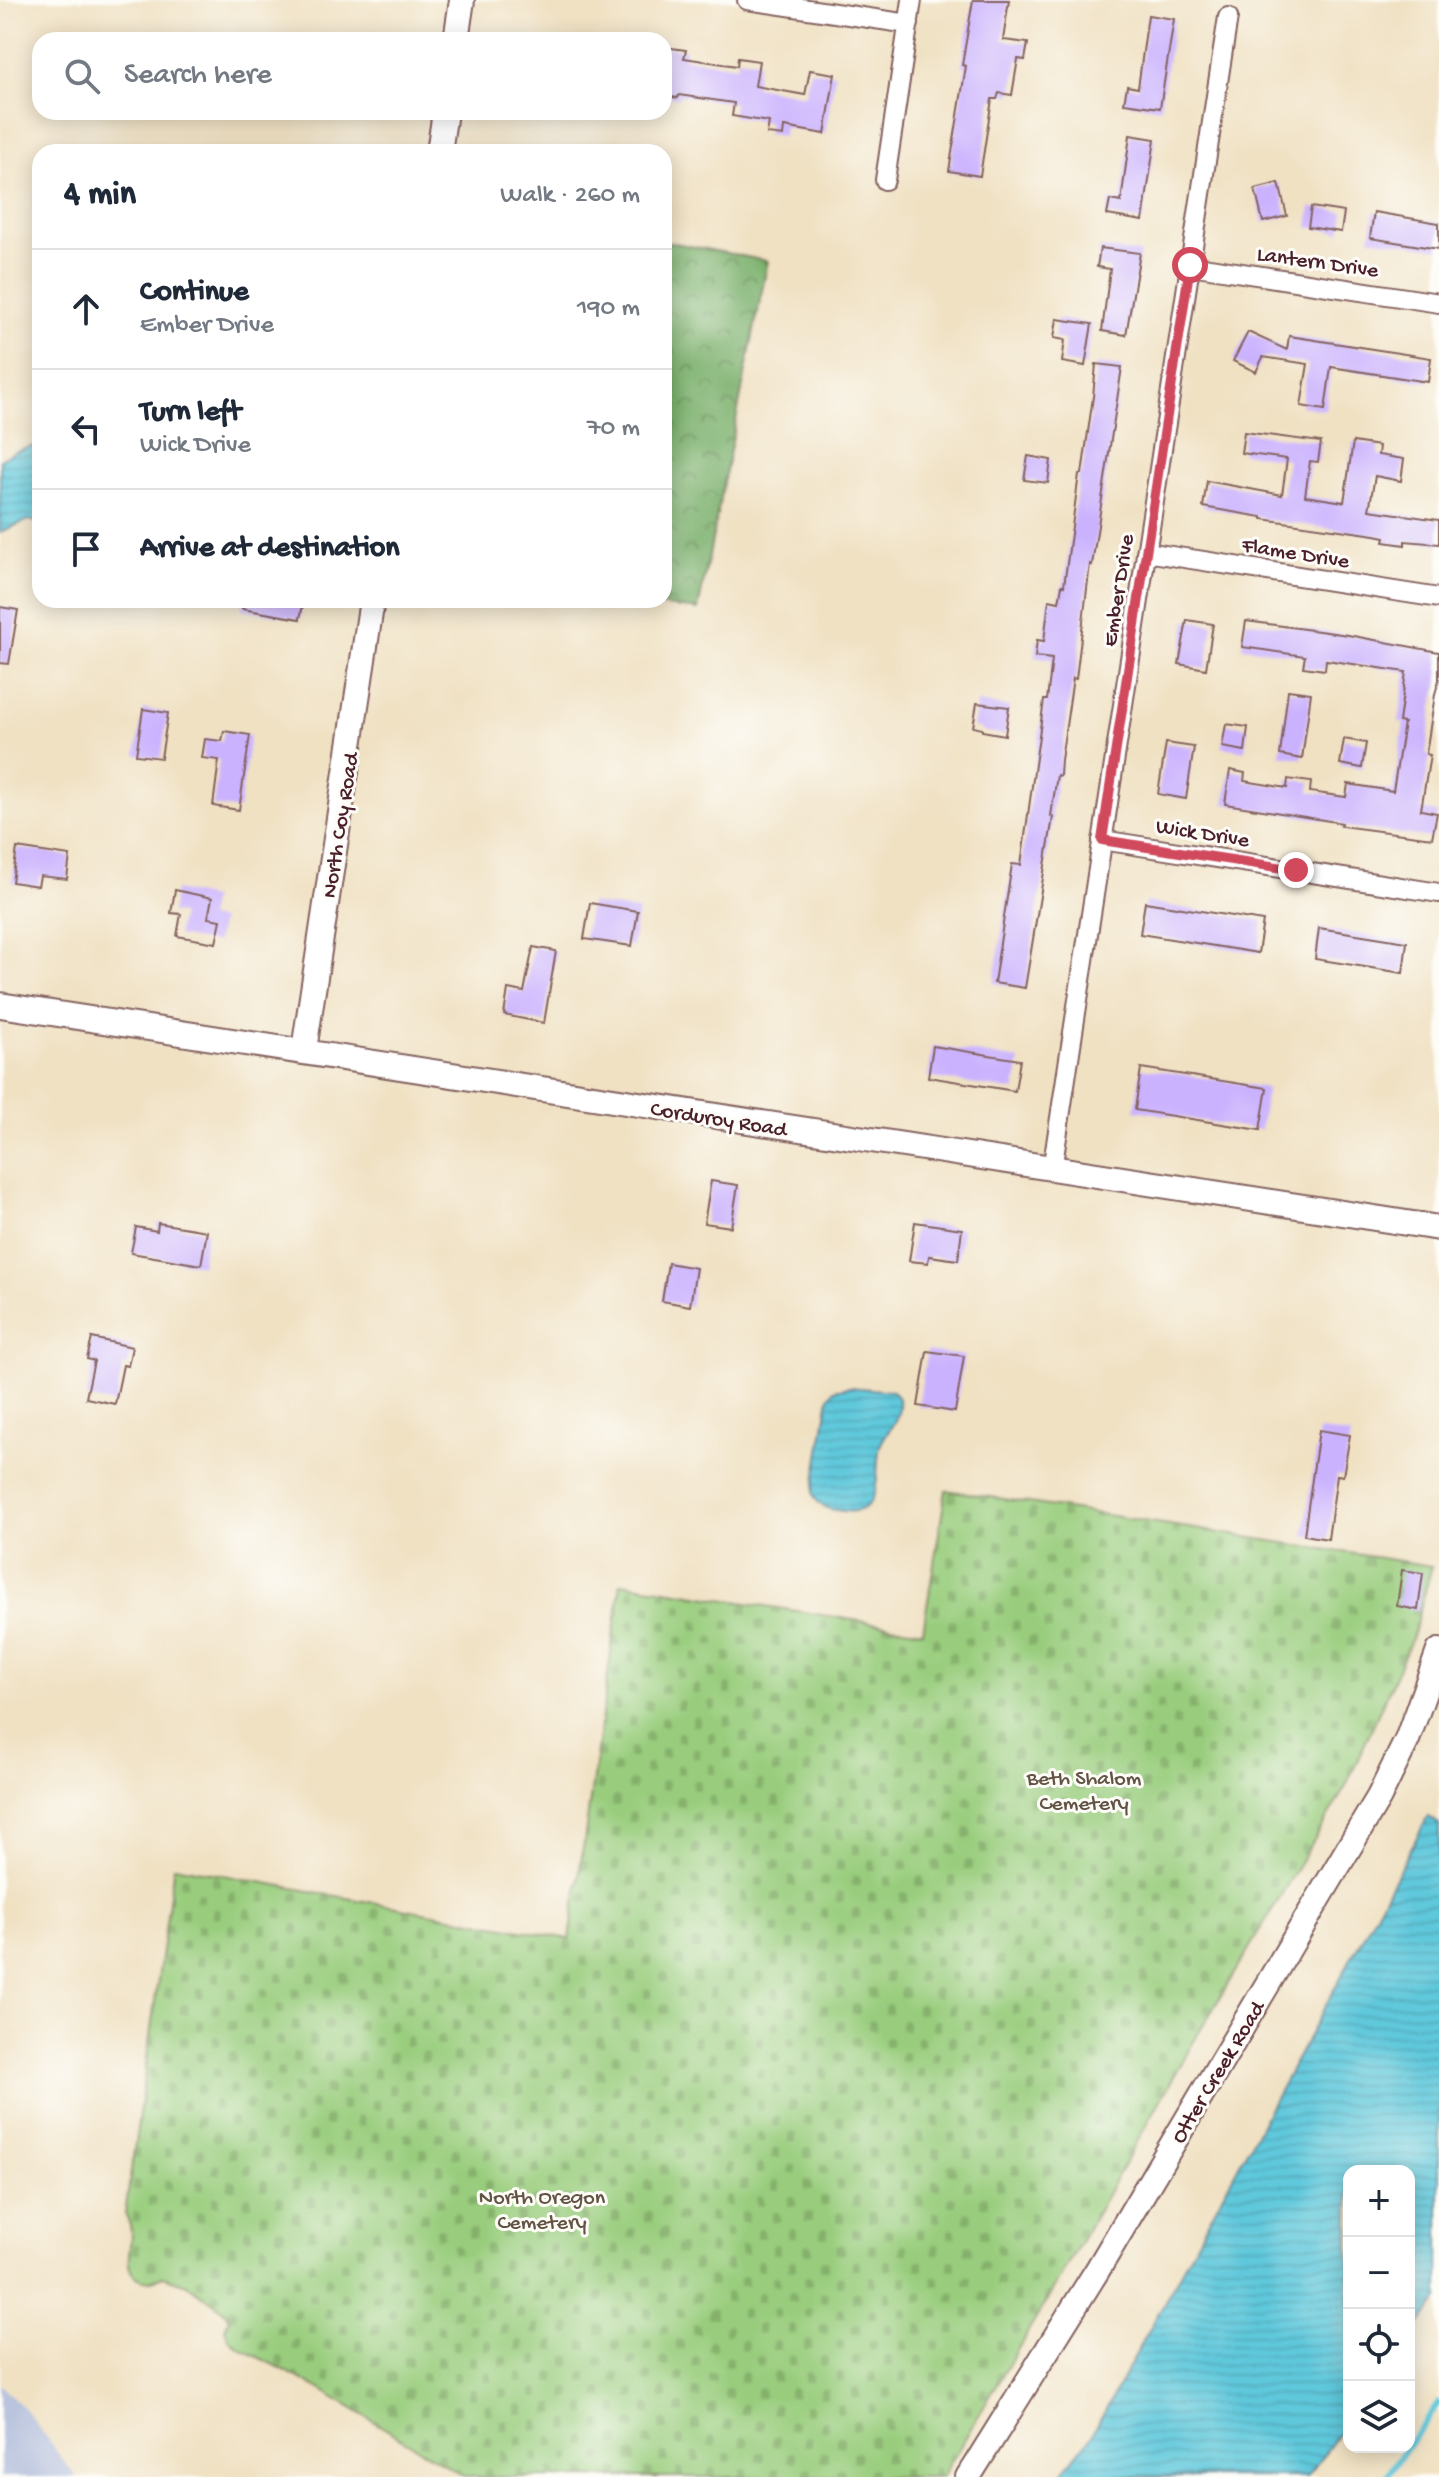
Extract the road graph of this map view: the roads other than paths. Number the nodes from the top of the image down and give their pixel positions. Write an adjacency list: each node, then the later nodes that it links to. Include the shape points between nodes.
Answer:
1 (462, 0): 6 (street)
2 (747, 0): 5 (street)
3 (912, 0): 5 (street)
4 (1228, 17): 10 (street, Ember Drive)
5 (909, 24): 9 (street)
6 (457, 32)
7 (444, 120): 8 (street)
8 (440, 144)
9 (885, 180)
10 (1190, 265): 11 (street, Lantern Drive); 12 (street, Ember Drive)
11 (1439, 303)
12 (1146, 552): 13 (street, Flame Drive); 15 (street, Ember Drive)
13 (1439, 598)
14 (371, 608): 18 (street, North Coy Road)
15 (1102, 840): 16 (street, Wick Drive); 19 (street, Ember Drive)
16 (1439, 893)
17 (0, 1005): 18 (street, Corduroy Road)
18 (304, 1050): 19 (street, Corduroy Road)
19 (1052, 1170): 20 (street, Corduroy Road)
20 (1439, 1228)
21 (1439, 1651): 22 (street, Otter Creek Road, via 1407,1740 1379,1797)
22 (968, 2477)

